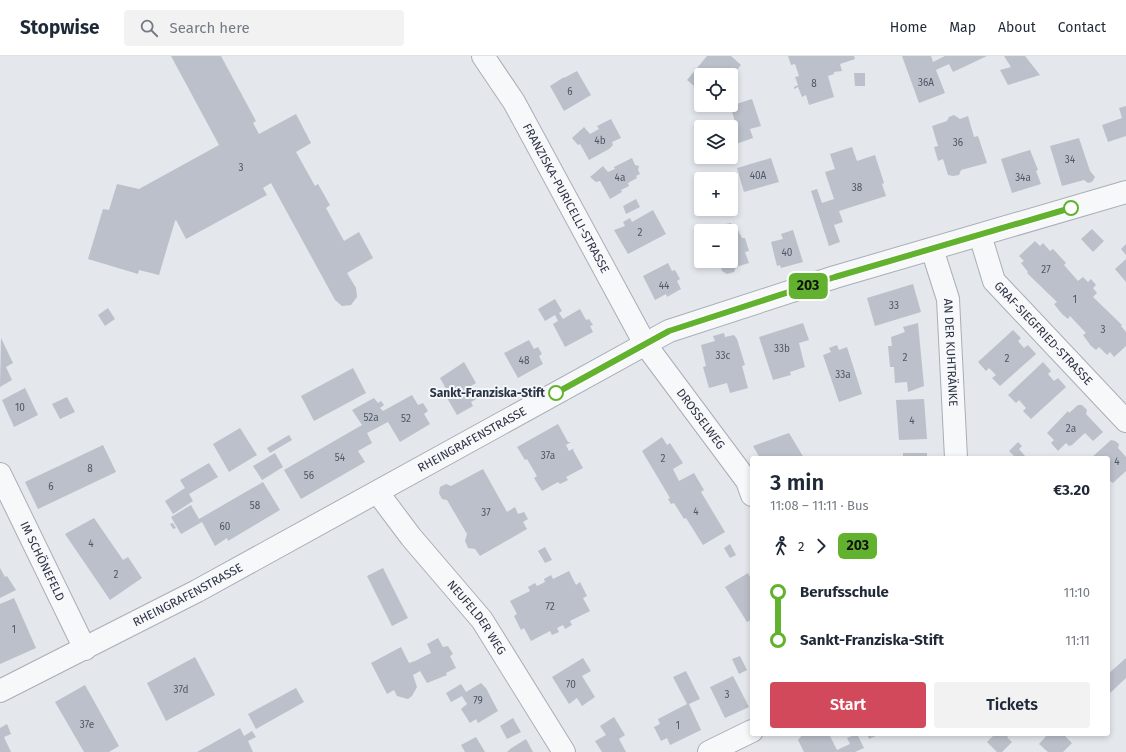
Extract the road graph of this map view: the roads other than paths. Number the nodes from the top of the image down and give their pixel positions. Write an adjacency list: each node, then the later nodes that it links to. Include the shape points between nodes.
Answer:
1 (483, 56): 5 (street, FRANZISKA-PURICELLI-STRASSE, via 514,102)
2 (1126, 192): 3 (street, RHEINGRAFENSTRASSE)
3 (980, 235): 4 (street, RHEINGRAFENSTRASSE); 6 (street, GRAF-SIEGFRIED-STRASSE, via 994,281)
4 (932, 249): 5 (street, RHEINGRAFENSTRASSE, via 676,328); 7 (street, AN DER KUHTRÄNKE, via 948,300)
5 (645, 344): 9 (street, DROSSELWEG, via 747,481); 10 (street, RHEINGRAFENSTRASSE)
6 (1126, 421)
7 (956, 456)
8 (0, 474): 11 (street, IM SCHÖNEFELD)
9 (750, 489)
10 (378, 493): 11 (street, RHEINGRAFENSTRASSE); 14 (street, NEUFELDER WEG, via 411,537 482,620)
11 (85, 649): 12 (street, RHEINGRAFENSTRASSE)
12 (0, 691)
13 (750, 732): 15 (street)
14 (564, 752)
15 (709, 752)

